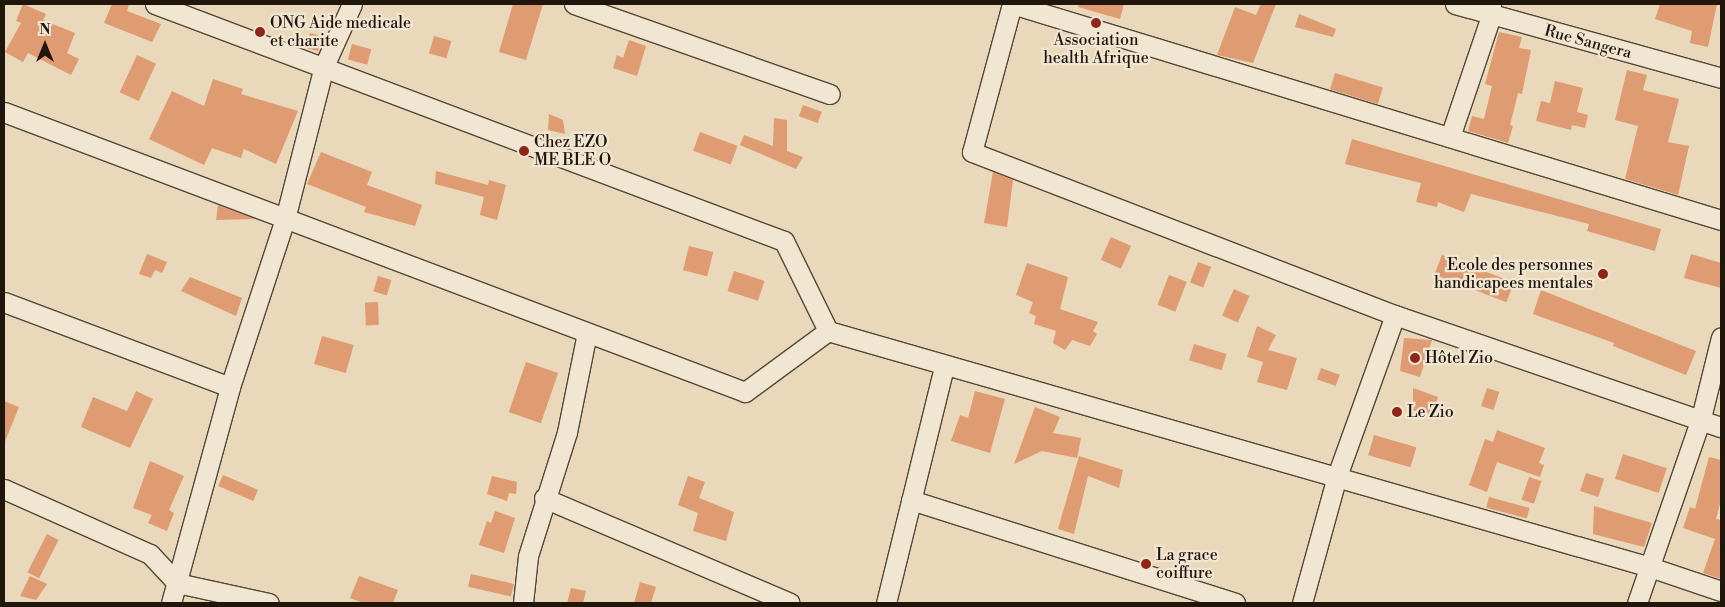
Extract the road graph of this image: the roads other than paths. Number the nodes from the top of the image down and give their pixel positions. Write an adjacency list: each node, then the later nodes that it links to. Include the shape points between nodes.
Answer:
1 (155, 4): 7 (street)
2 (352, 4): 7 (street)
3 (574, 4): 9 (street)
4 (1012, 4): 11 (street); 15 (street, via 972,152)
5 (1455, 4): 6 (street, Rue Sangera)
6 (1491, 10): 8 (street, Rue Sangera); 11 (street)
7 (324, 66): 12 (street); 16 (street, via 784,241)
8 (1721, 78)
9 (830, 94)
10 (4, 112): 12 (street)
11 (1450, 138): 13 (street)
12 (285, 219): 17 (street); 20 (street)
13 (1721, 220)
14 (4, 302): 20 (street)
15 (1395, 315): 21 (street); 23 (street)
16 (828, 332): 17 (street, via 745,392); 19 (street)
17 (587, 333): 25 (street, via 568,432)
18 (1721, 337): 21 (street)
19 (944, 366): 23 (street); 26 (street)
20 (230, 387): 28 (street)
21 (1701, 418): 22 (street); 27 (street)
22 (1721, 427)
23 (1337, 476): 27 (street); 36 (street)
24 (4, 490): 28 (street, via 150,554)
25 (544, 498): 32 (street, via 528,556); 33 (street)
26 (911, 500): 34 (street); 35 (street)
27 (1650, 567): 29 (street); 37 (street)
28 (178, 583): 30 (street); 31 (street)
29 (1721, 591)
30 (171, 603)
31 (269, 603)
32 (523, 603)
33 (790, 603)
34 (886, 603)
35 (1235, 603)
36 (1302, 603)
37 (1637, 603)

